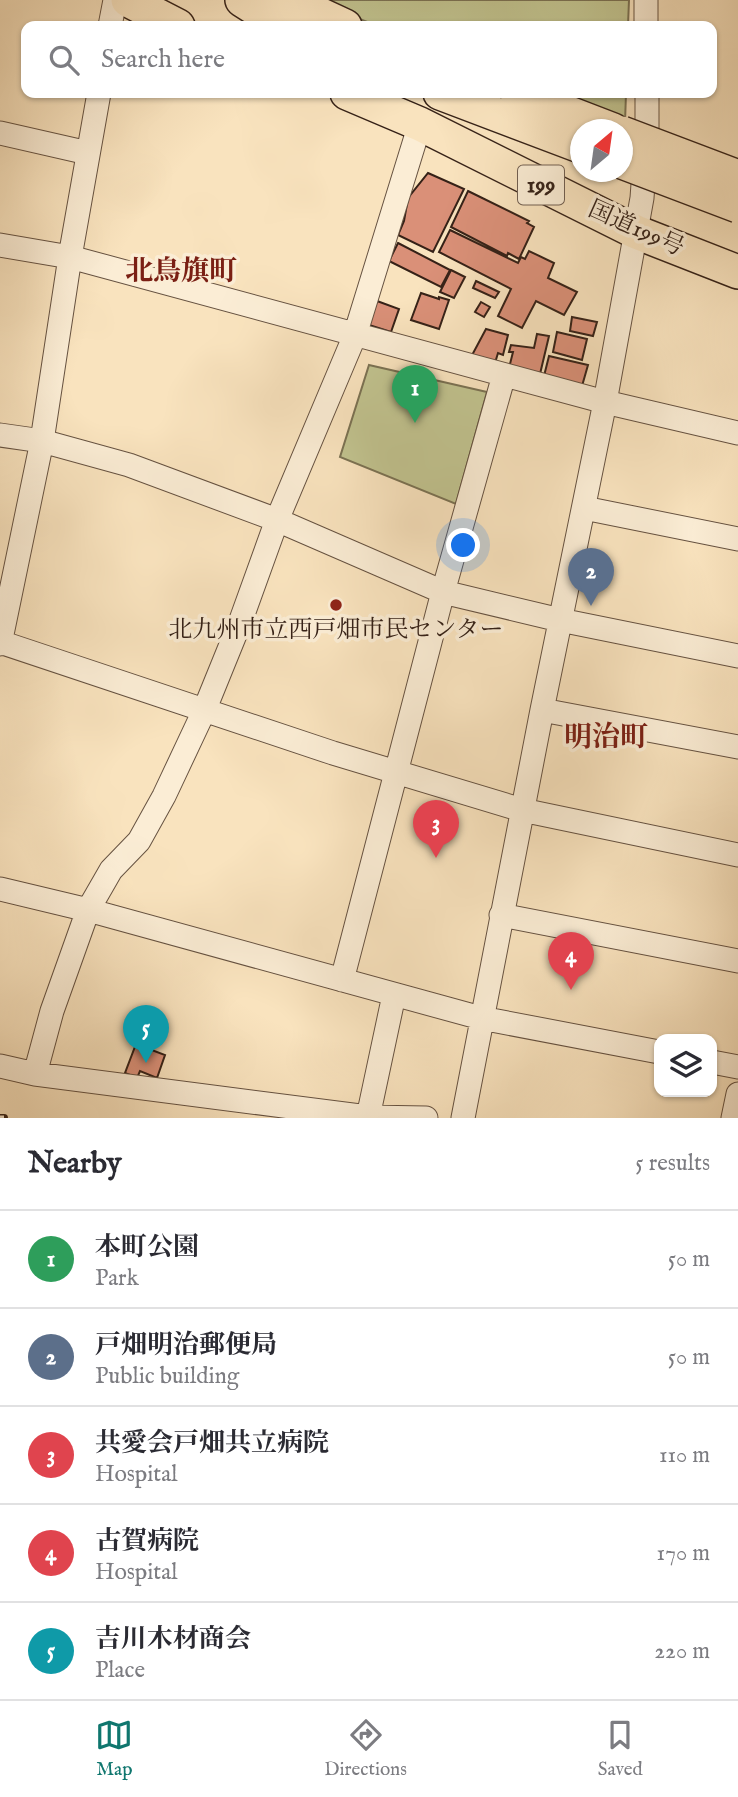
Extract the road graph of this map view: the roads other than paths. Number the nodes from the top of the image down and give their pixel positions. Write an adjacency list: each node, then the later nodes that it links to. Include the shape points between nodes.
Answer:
1 (115, 0): 6 (street)
2 (128, 0): 7 (highway)
3 (242, 0): 8 (highway)
4 (289, 0): 9 (highway)
5 (646, 0): 10 (street)
6 (111, 21)
7 (168, 21)
8 (276, 21)
9 (334, 21)
10 (646, 21)
11 (98, 98): 21 (street)
12 (359, 98): 17 (highway, 国道199号 / 199)
13 (453, 98): 20 (highway, 199)
14 (530, 98): 16 (highway)
15 (647, 98): 25 (street)
16 (584, 119)
17 (420, 124): 25 (highway, 国道199号 / 199); 29 (street)
18 (0, 132): 21 (street)
19 (633, 137): 23 (highway, bridge)
20 (570, 142)
21 (88, 153): 27 (street)
22 (633, 166): 24 (highway, bridge)
23 (738, 177)
24 (738, 206)
25 (636, 232): 28 (highway, 国道199号 / 199); 31 (street)
26 (0, 245): 27 (street)
27 (70, 257): 29 (street); 34 (street)
28 (738, 272)
29 (355, 335): 30 (street); 36 (street)
30 (504, 375): 31 (street); 38 (street)
31 (605, 402): 32 (street); 35 (street)
32 (738, 433)
33 (0, 435): 34 (street)
34 (42, 441): 36 (street, via 129,465); 40 (street)
35 (584, 508): 37 (street); 39 (street)
36 (277, 520): 38 (street); 43 (street)
37 (738, 539)
38 (443, 592): 39 (street); 45 (street)
39 (560, 620): 41 (street); 42 (street)
40 (0, 643): 43 (street)
41 (738, 656)
42 (542, 710): 44 (street); 46 (street)
43 (204, 711): 45 (street); 49 (street, via 139,841 111,870)
44 (738, 747)
45 (397, 772): 46 (street); 52 (street)
46 (522, 810): 47 (street); 50 (street)
47 (738, 855)
48 (0, 889): 49 (street)
49 (88, 910): 52 (street); 59 (street)
50 (501, 915): 51 (street); 54 (street)
51 (738, 961)
52 (342, 980): 53 (street)
53 (394, 995): 54 (street); 61 (street)
54 (481, 1018): 55 (street); 63 (street)
55 (654, 1051)
56 (717, 1063): 58 (street)
57 (0, 1066): 59 (street)
58 (738, 1067)
59 (35, 1074): 61 (street)
60 (738, 1094): 64 (street)
61 (368, 1116): 62 (street)
62 (426, 1118)
63 (463, 1118)
64 (733, 1118)

